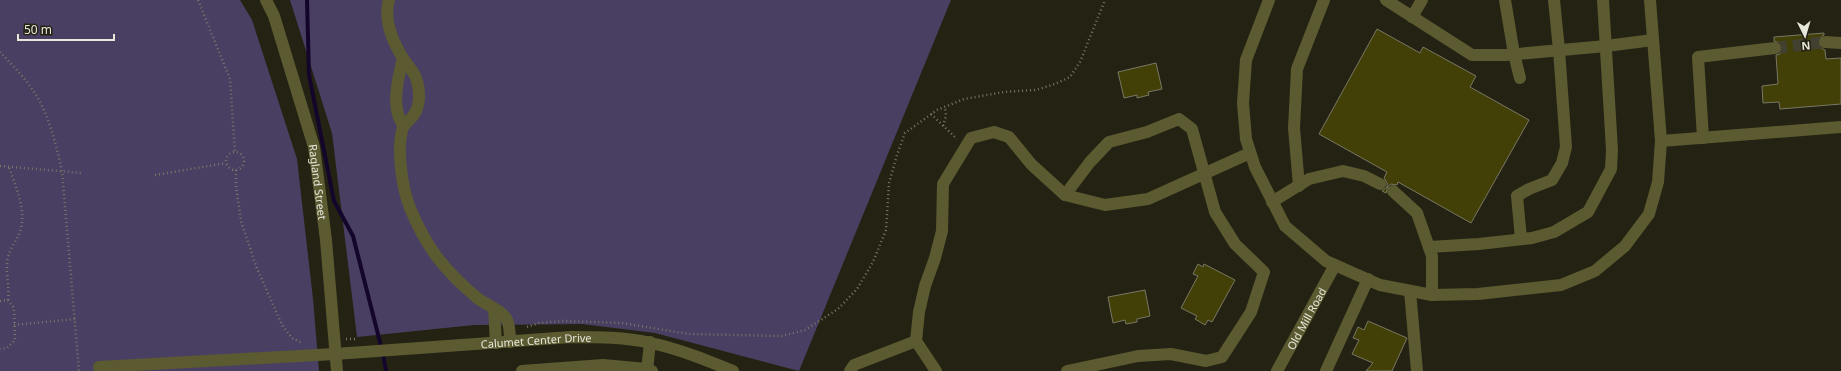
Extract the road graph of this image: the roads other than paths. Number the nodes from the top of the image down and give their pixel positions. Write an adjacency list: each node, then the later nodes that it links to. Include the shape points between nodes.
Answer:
1 (266, 0): 43 (street, Ragland Street, via 274,16 314,147 326,240)
2 (1270, 0): 25 (street, via 1246,60 1243,103 1246,139)
3 (1324, 0): 28 (street, via 1297,69 1294,128)
4 (1386, 0): 11 (street)
5 (1422, 0): 11 (street)
6 (1505, 0): 18 (street)
7 (1554, 0): 17 (street)
8 (1603, 0): 15 (street)
9 (1650, 0): 12 (street)
10 (385, 1): 19 (street, via 392,38)
11 (1412, 16): 18 (street, via 1472,55)
12 (1653, 40): 15 (street); 24 (street)
13 (1825, 42): 14 (street)
14 (1841, 43)
15 (1606, 46): 17 (street); 32 (street, via 1611,169 1588,212 1554,232)
16 (1775, 48): 23 (street, via 1698,56)
17 (1559, 50): 18 (street); 32 (street, via 1566,147 1562,163 1552,180 1517,196)
18 (1514, 54): 20 (street)
19 (403, 58): 21 (street, via 398,77 397,109 399,120); 21 (street, via 416,77 419,97 414,115)
20 (1520, 78)
21 (404, 126): 38 (street, via 400,151 404,181 410,206 421,233 436,258 460,284)
22 (1841, 128): 23 (street)
23 (1703, 138): 24 (street)
24 (1661, 141): 37 (street, via 1658,182 1649,214 1625,246 1595,271 1561,285 1478,294)
25 (1250, 153): 26 (street); 31 (street)
26 (1205, 173): 30 (street, via 1148,199 1105,205); 30 (street, via 1192,130 1179,119 1148,132 1109,142); 47 (street, via 1215,212 1235,244 1264,272 1251,312 1222,357 1206,361 1171,354 1138,356)
27 (1380, 184): 28 (street, via 1364,176 1343,171 1309,179)
28 (1299, 186): 31 (street)
29 (1393, 191): 33 (street, via 1417,213)
30 (1065, 195): 39 (street, via 1031,164 1009,137 994,132 971,138 943,184 942,231 924,286)
31 (1272, 202): 34 (street, via 1285,226 1326,261)
32 (1521, 239): 33 (street)
33 (1429, 247): 37 (street, via 1432,256)
34 (1336, 265): 35 (street); 55 (street, Old Mill Road)
35 (1368, 279): 36 (street, via 1380,285); 56 (street)
36 (1410, 291): 37 (street); 57 (street)
37 (1432, 295)
38 (494, 309): 40 (street, via 507,319); 42 (street)
39 (916, 341): 52 (street, via 854,365); 53 (street)
40 (510, 342): 41 (street, Calumet Center Drive, via 605,337); 42 (street, Calumet Center Drive)
41 (650, 342): 48 (street); 51 (street, Calumet Center Drive)
42 (496, 343): 43 (street, Calumet Center Drive)
43 (335, 354): 45 (street, Calumet Center Drive); 49 (street, Ragland Street)
44 (98, 367): 46 (street, Calumet Center Drive)
45 (171, 367): 46 (street, Calumet Center Drive)
46 (136, 368)
47 (1084, 369): 54 (street)
48 (648, 370): 50 (street, via 603,365)
49 (337, 371)
50 (522, 371)
51 (733, 371)
52 (850, 371)
53 (936, 371)
54 (1067, 371)
55 (1277, 371)
56 (1326, 371)
57 (1417, 371)

